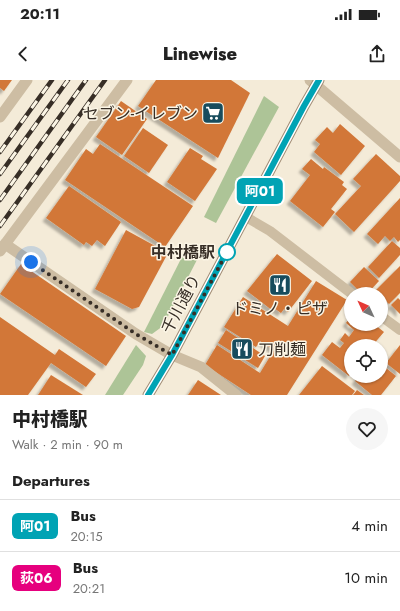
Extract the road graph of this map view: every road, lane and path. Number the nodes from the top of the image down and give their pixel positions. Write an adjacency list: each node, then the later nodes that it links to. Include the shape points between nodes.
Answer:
1 (27, 80): 4 (street)
2 (127, 80): 7 (street)
3 (315, 82): 5 (street); 6 (main road, 千川通り)
4 (0, 117)
5 (400, 157)
6 (246, 217): 8 (lane, via 270,231); 11 (main road, 千川通り)
7 (2, 248): 11 (street)
8 (344, 288)
9 (388, 321): 10 (lane)
10 (400, 330)
11 (172, 355): 12 (main road, 千川通り); 13 (street, via 201,368)
12 (148, 395)
13 (236, 395)

